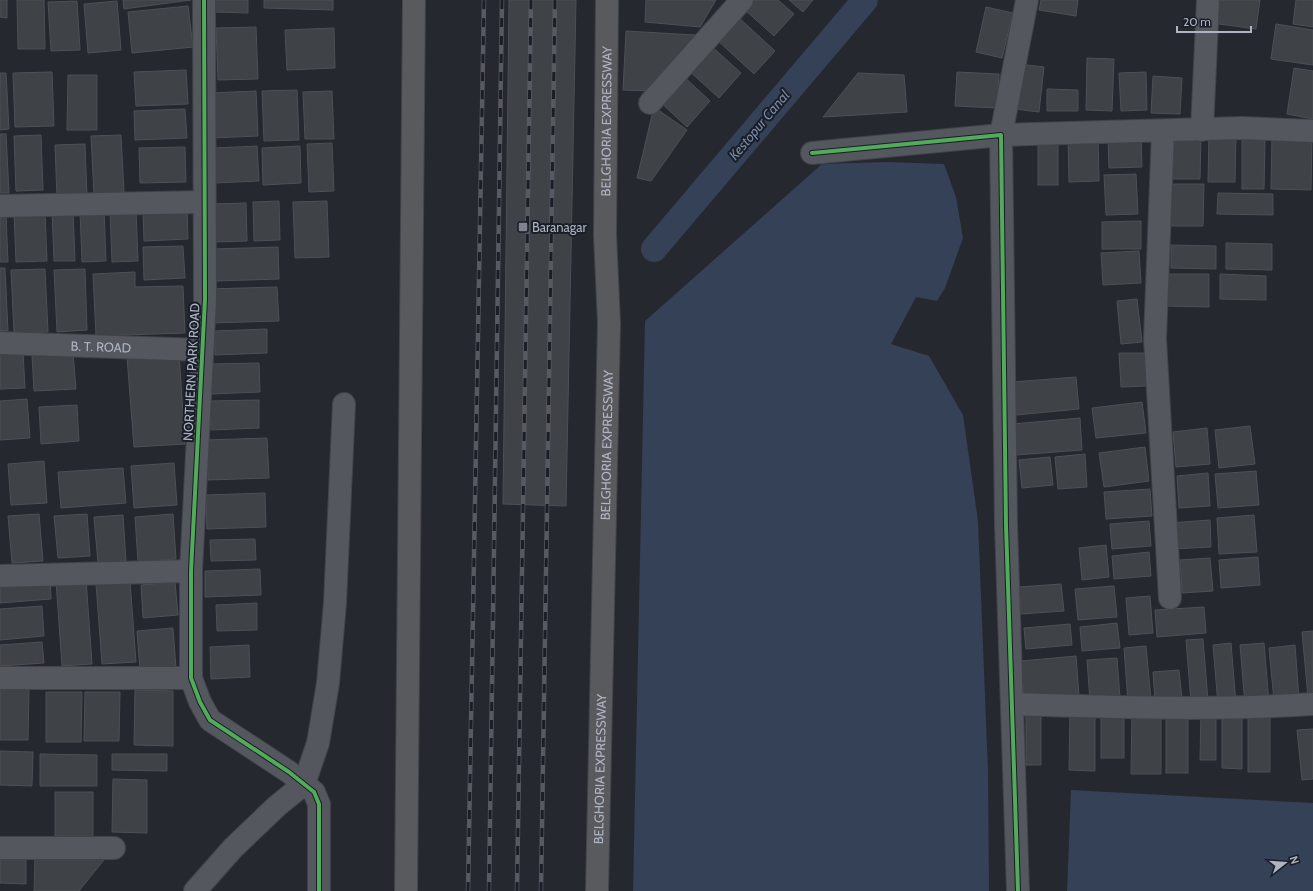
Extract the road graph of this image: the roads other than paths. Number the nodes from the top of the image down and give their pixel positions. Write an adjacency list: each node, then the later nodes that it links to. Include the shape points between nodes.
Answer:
1 (204, 0): 13 (street, NORTHERN PARK ROAD)
2 (414, 0): 30 (highway)
3 (607, 0): 31 (highway, BELGHORIA EXPRESSWAY, via 605,235 609,323)
4 (742, 0): 7 (street)
5 (1027, 0): 11 (street)
6 (1208, 0): 9 (street)
7 (650, 103)
8 (1163, 130): 9 (street); 11 (street); 20 (street, via 1155,339)
9 (1202, 130): 10 (street, via 1242,128)
10 (1313, 131)
11 (1001, 135): 12 (street); 23 (street, via 1006,525)
12 (812, 153)
13 (204, 202): 14 (street); 16 (street, NORTHERN PARK ROAD)
14 (0, 206)
15 (0, 343): 16 (street, B. T. ROAD)
16 (202, 350): 18 (street, NORTHERN PARK ROAD)
17 (344, 404): 25 (street, via 335,603 328,683 318,743)
18 (191, 571): 19 (street); 22 (street, NORTHERN PARK ROAD)
19 (0, 576)
20 (1170, 598)
21 (0, 678): 22 (street)
22 (191, 678): 25 (street, NORTHERN PARK ROAD, via 210,720)
23 (1012, 704): 24 (street, via 1142,707 1268,707); 32 (street)
24 (1313, 704)
25 (296, 778): 28 (street, via 277,806 233,848); 29 (street, NORTHERN PARK ROAD, via 314,792 319,804)
26 (0, 848): 27 (street)
27 (114, 848)
28 (195, 891)
29 (319, 891)
30 (406, 891)
31 (597, 891)
32 (1018, 891)

